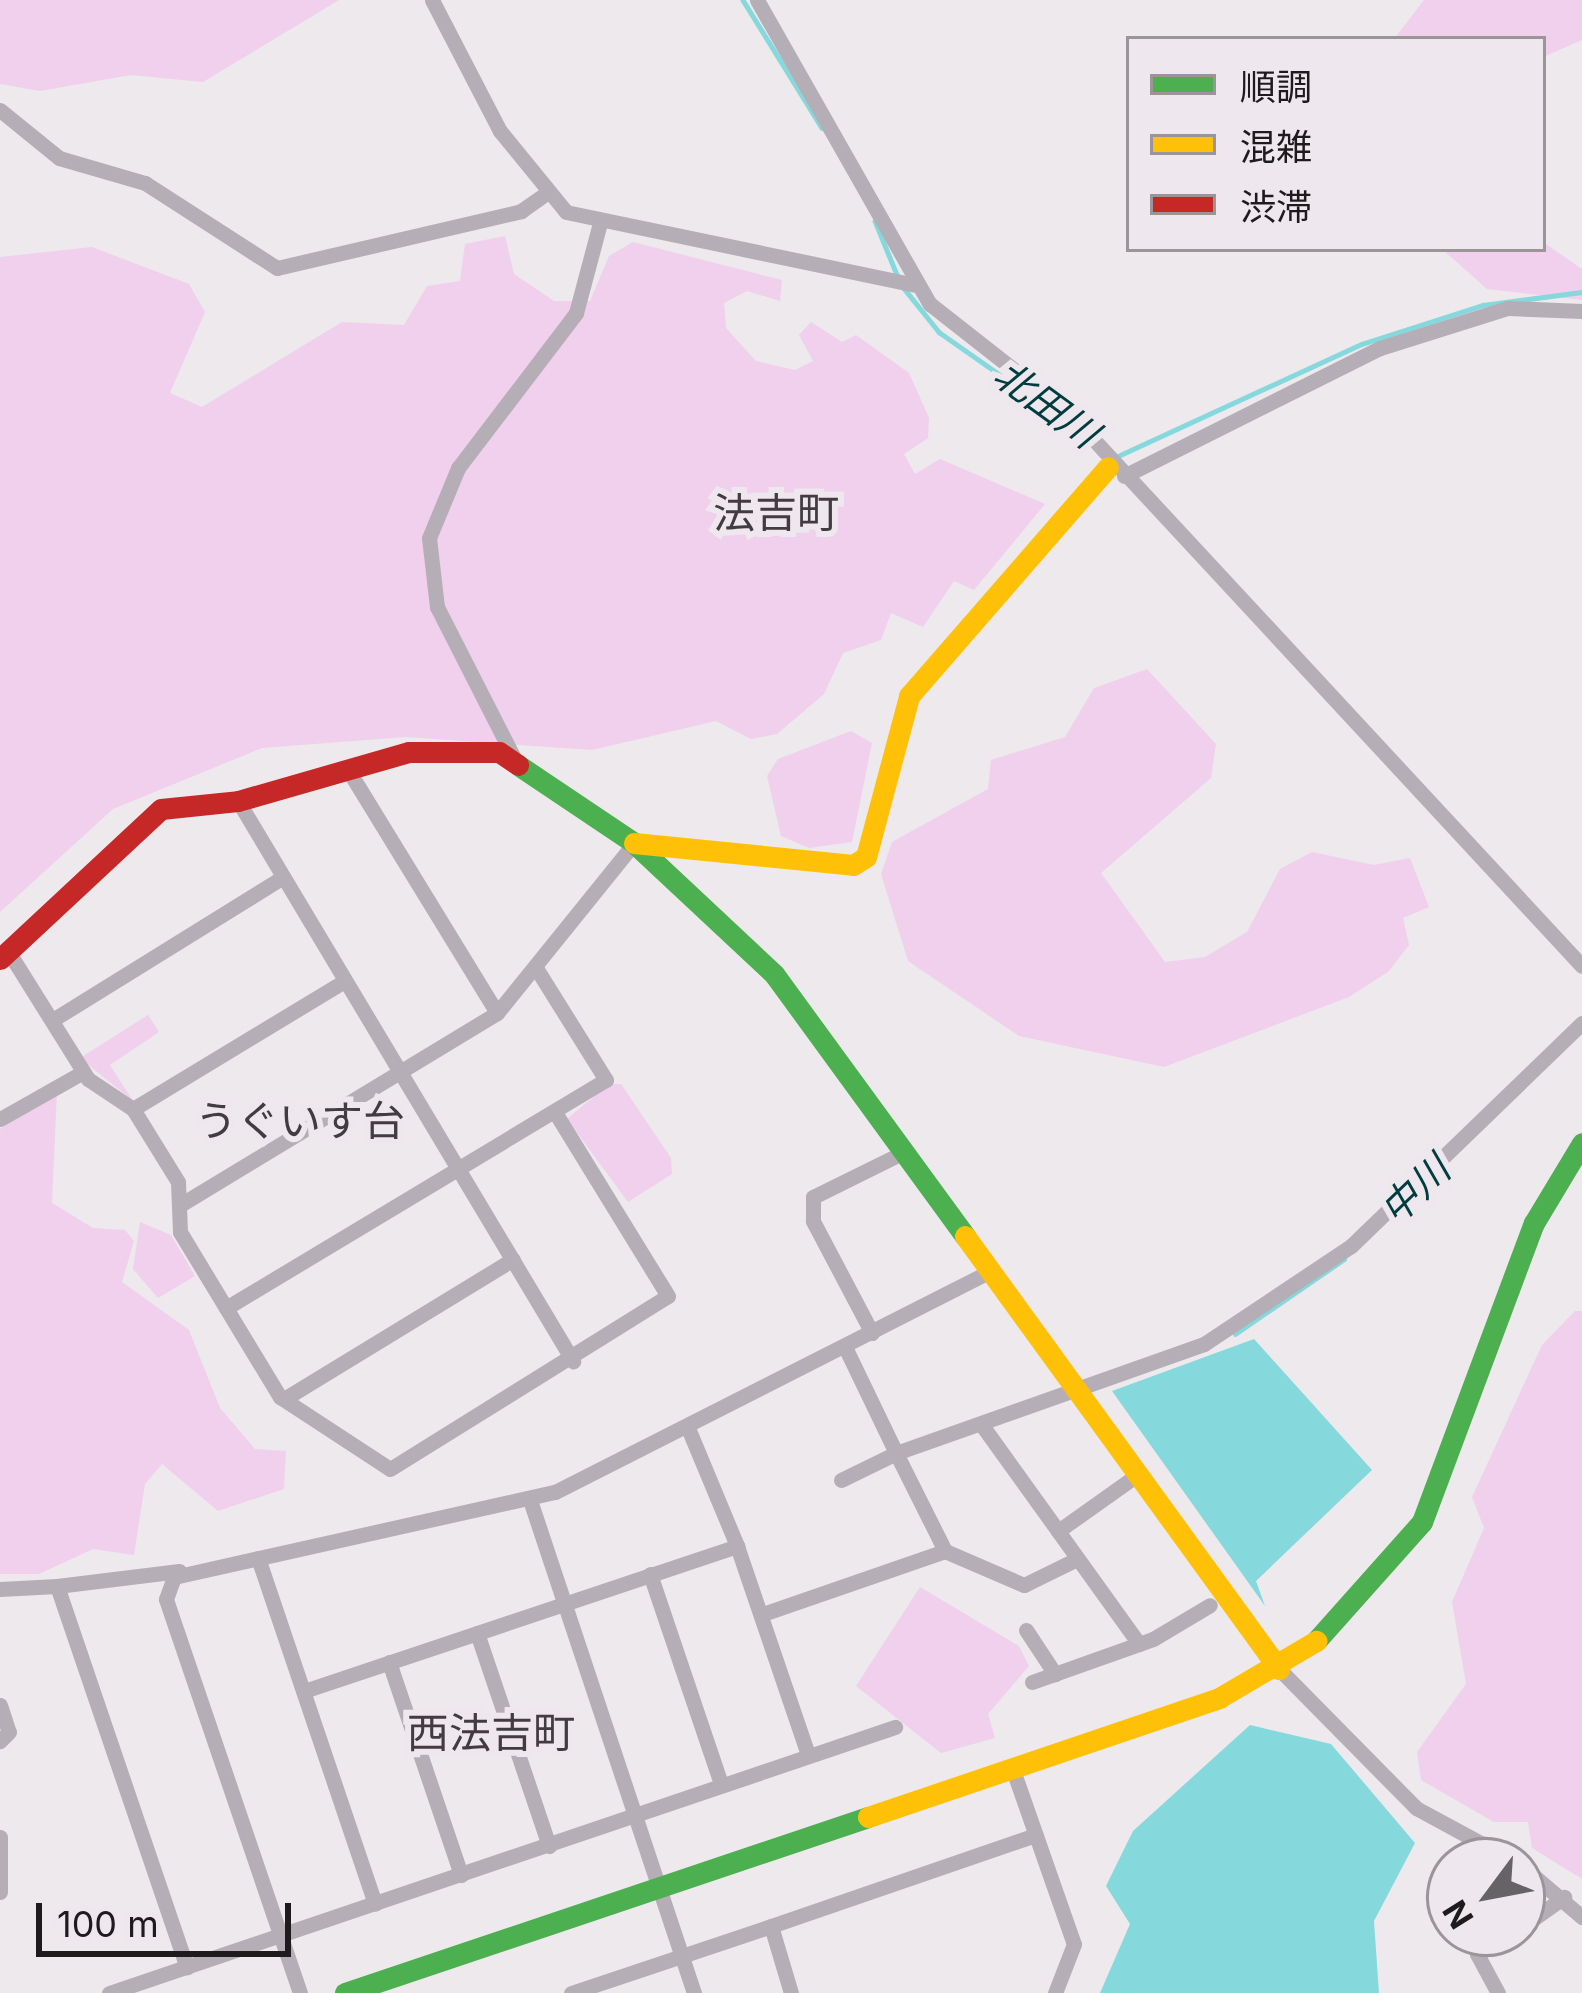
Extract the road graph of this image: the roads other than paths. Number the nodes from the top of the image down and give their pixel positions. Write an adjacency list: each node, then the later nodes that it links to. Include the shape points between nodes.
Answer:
1 (432, 0): 4 (street)
2 (757, 0): 6 (street, via 883,208)
3 (0, 110): 4 (street, via 59,158 146,183 277,268 521,211)
4 (544, 195): 5 (street)
5 (600, 223): 6 (street); 9 (street, via 576,313 458,468 429,538 437,607)
6 (915, 285): 8 (street, via 1042,387)
7 (1582, 311): 8 (street, via 1508,308 1380,347)
8 (1116, 471): 12 (street, via 909,696 866,857 853,866); 15 (street)
9 (516, 762): 10 (street, via 449,749); 12 (street)
10 (350, 773): 11 (street); 18 (street)
11 (238, 801): 13 (street); 14 (street, via 161,809 137,823)
12 (634, 842): 16 (street); 27 (street, via 774,974)
13 (280, 879): 17 (street); 19 (street)
14 (4, 955): 19 (street)
15 (1582, 966)
16 (536, 968): 18 (street); 24 (street, via 606,1080)
17 (344, 981): 22 (street); 23 (street)
18 (497, 1013): 22 (street)
19 (54, 1019): 21 (street)
20 (1582, 1023): 36 (street, via 1320,1270 1204,1344)
21 (83, 1072): 23 (street); 25 (street)
22 (400, 1072): 28 (street); 29 (street)
23 (133, 1109): 29 (street, via 178,1181)
24 (554, 1111): 28 (street); 35 (street, via 668,1296)
25 (0, 1119)
26 (1582, 1143): 60 (street, via 1534,1223 1422,1522 1355,1608)
27 (902, 1153): 31 (street); 33 (street, via 813,1197 813,1221)
28 (459, 1168): 30 (street); 32 (street)
29 (180, 1205): 32 (street, via 180,1232)
30 (513, 1259): 35 (street); 37 (street)
31 (989, 1272): 33 (street); 36 (street)
32 (226, 1308): 37 (street)
33 (872, 1333): 34 (street)
34 (845, 1347): 38 (street); 40 (street)
35 (572, 1361): 37 (street, via 390,1469)
36 (1077, 1394): 39 (street); 41 (street)
37 (284, 1400)
38 (688, 1427): 43 (street); 45 (street)
39 (984, 1428): 40 (street); 44 (street)
40 (896, 1453): 42 (street); 46 (street)
41 (1137, 1475): 44 (street); 60 (street)
42 (841, 1480)
43 (530, 1500): 47 (street); 53 (street)
44 (1058, 1531): 48 (street)
45 (737, 1546): 50 (street); 55 (street)
46 (945, 1551): 48 (street, via 1024,1585); 55 (street)
47 (257, 1558): 49 (street); 63 (street)
48 (1077, 1559): 58 (street)
49 (187, 1570): 51 (street); 84 (street, via 166,1599)
50 (650, 1574): 53 (street); 69 (street)
51 (57, 1586): 52 (street); 87 (street)
52 (0, 1589)
53 (564, 1602): 57 (street); 70 (street)
54 (1210, 1605): 58 (street)
55 (764, 1613): 67 (street)
56 (1026, 1630): 61 (street)
57 (477, 1633): 59 (street); 74 (street)
58 (1139, 1644): 61 (street)
59 (389, 1662): 63 (street); 75 (street)
60 (1279, 1669): 68 (street); 73 (street, via 1416,1808)
61 (1055, 1674): 62 (street)
62 (1032, 1682)
63 (304, 1691): 80 (street)
64 (0, 1705): 66 (street, via 9,1732)
65 (895, 1727): 67 (street)
66 (0, 1742)
67 (808, 1755): 69 (street)
68 (1013, 1770): 71 (street); 77 (street)
69 (721, 1784): 70 (street)
70 (634, 1817): 74 (street); 77 (street)
71 (1036, 1834): 83 (street); 94 (street, via 1074,1944)
72 (0, 1837): 78 (street)
73 (1470, 1837)
74 (548, 1846): 75 (street)
75 (461, 1876): 80 (street)
76 (1546, 1884): 79 (street)
77 (660, 1889): 85 (street); 90 (street)
78 (0, 1892)
79 (1564, 1897): 81 (street); 82 (street)
80 (375, 1904): 84 (street)
81 (1546, 1910)
82 (1582, 1917)
83 (771, 1926): 85 (street); 93 (street)
84 (281, 1936): 87 (street); 89 (street)
85 (682, 1956): 91 (street); 92 (street)
86 (1480, 1957): 95 (street)
87 (187, 1967): 88 (street)
88 (109, 1993)
89 (301, 1993)
90 (345, 1993)
91 (571, 1993)
92 (694, 1993)
93 (791, 1993)
94 (1055, 1993)
95 (1498, 1993)

